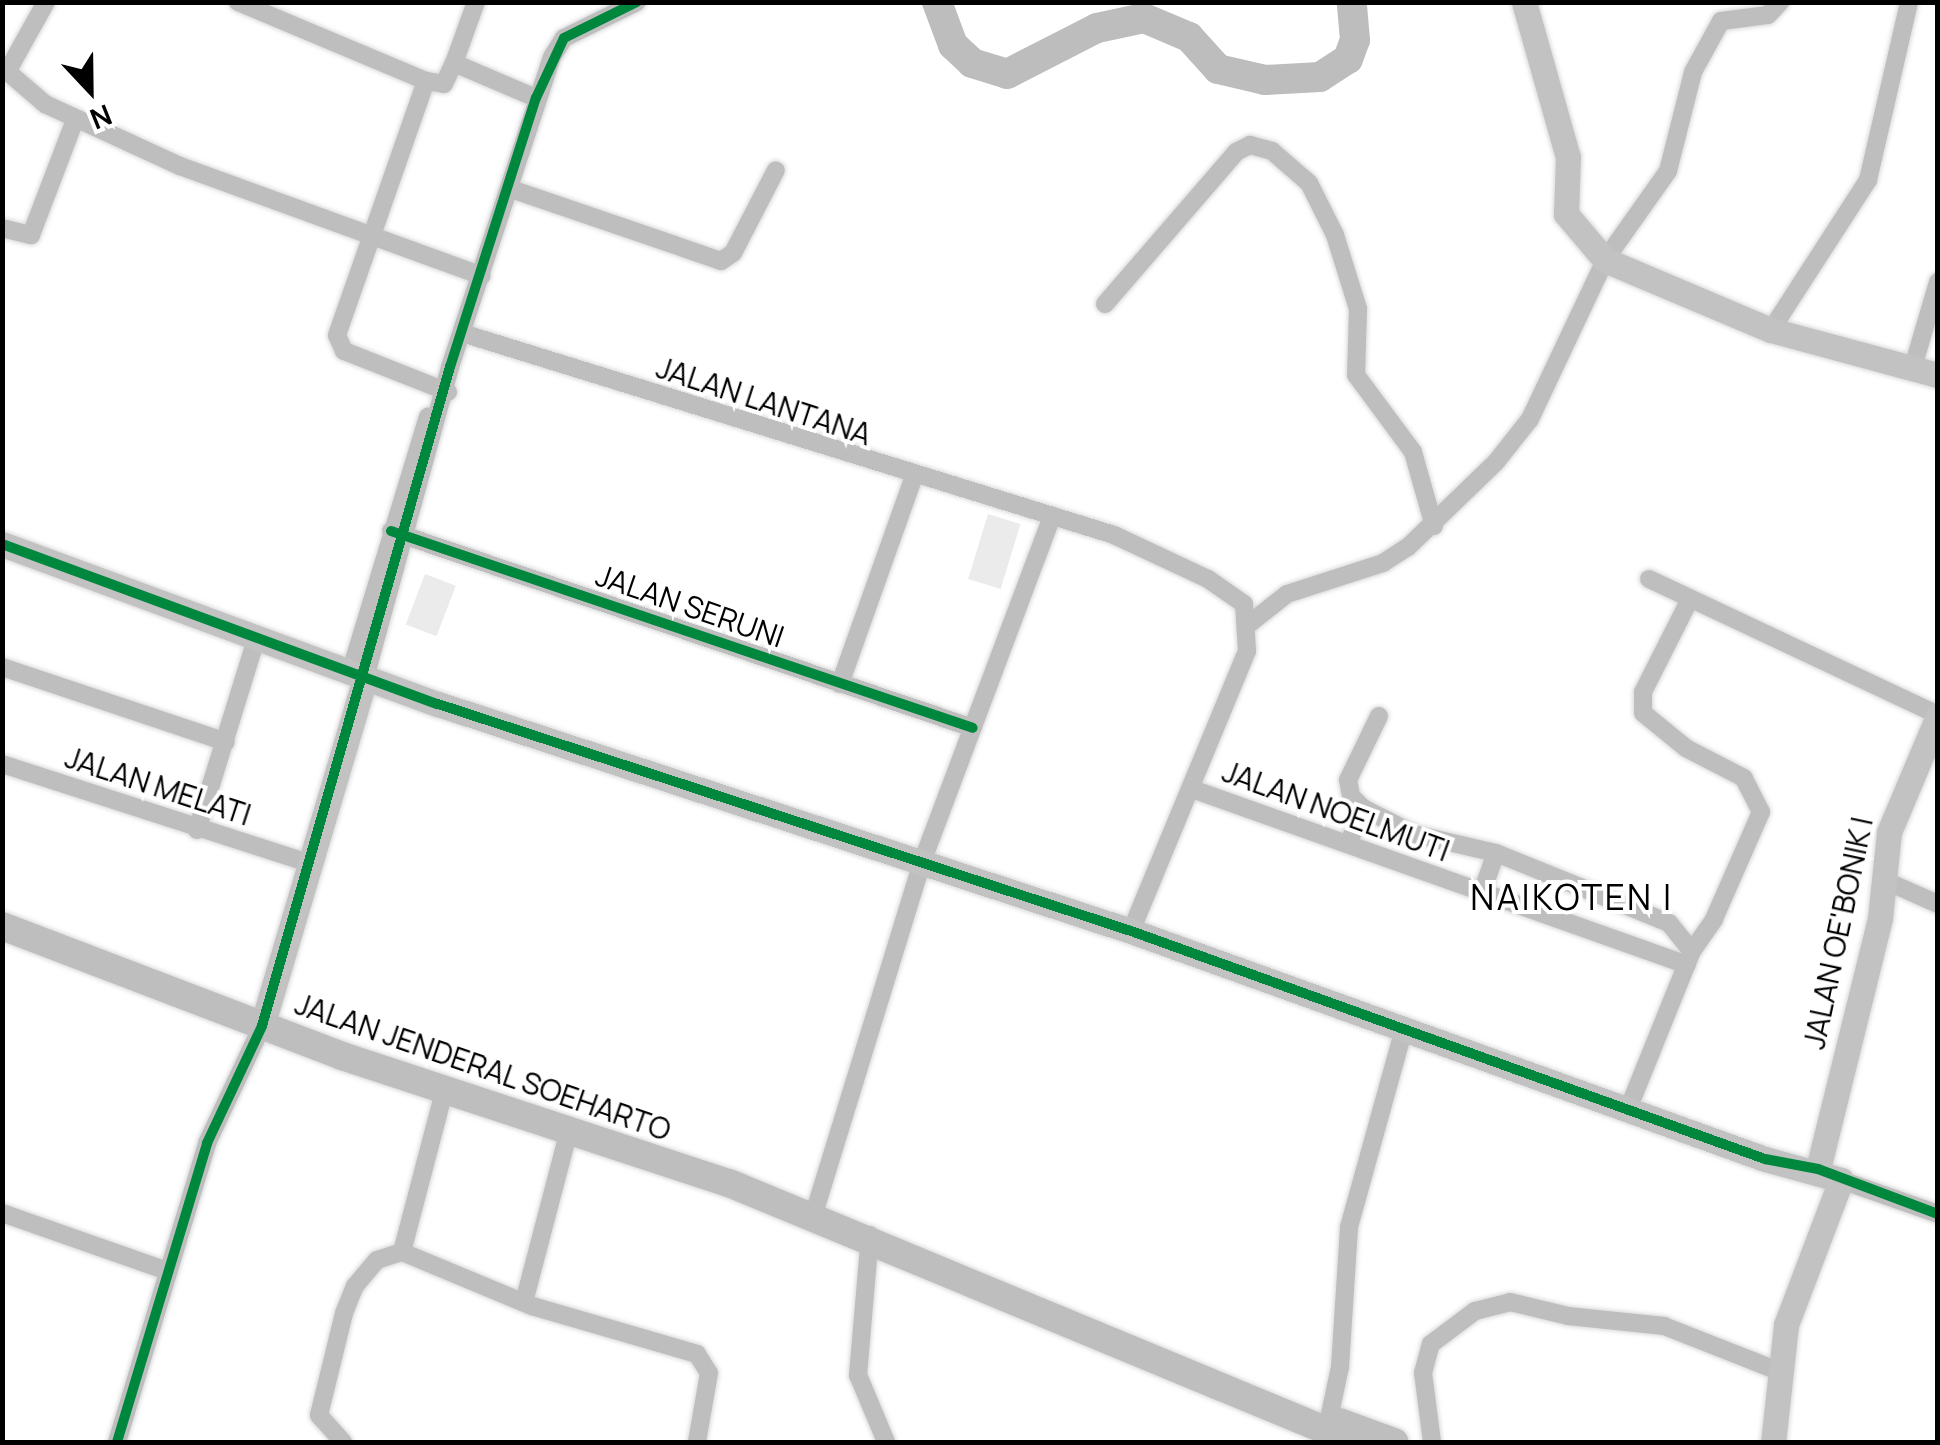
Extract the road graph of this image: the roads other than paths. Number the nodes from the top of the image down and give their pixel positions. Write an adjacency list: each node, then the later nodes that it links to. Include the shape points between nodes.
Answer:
1 (46, 2): 9 (street)
2 (476, 2): 8 (street)
3 (637, 2): 11 (street, via 564,38)
4 (1524, 2): 17 (street, via 1568,158 1566,214)
5 (1780, 2): 17 (street, via 1768,14 1721,22 1693,72 1668,170)
6 (1909, 2): 21 (street, via 1868,180)
7 (245, 4): 10 (street)
8 (454, 63): 10 (street, via 444,84); 11 (street)
9 (5, 70): 12 (street, via 25,91)
10 (426, 81): 16 (street)
11 (536, 98): 14 (street)
12 (75, 120): 15 (street, via 31,235); 16 (street)
13 (776, 170): 14 (street, via 733,252 720,261)
14 (511, 189): 18 (street)
15 (2, 228)
16 (368, 235): 18 (street); 24 (street, via 337,335 340,346)
17 (1605, 260): 21 (street); 27 (street, via 1530,419)
18 (482, 276): 22 (street)
19 (1938, 282): 23 (street)
20 (1105, 304): 27 (street, via 1236,152 1250,145 1272,151 1309,184 1335,236 1358,308 1356,375 1404,435)
21 (1771, 330): 23 (street)
22 (462, 332): 24 (street); 25 (street, JALAN LANTANA)
23 (1925, 371)
24 (442, 390): 28 (street)
25 (914, 476): 26 (street, JALAN LANTANA); 36 (street)
26 (1052, 516): 32 (street, JALAN LANTANA, via 1114,535 1208,578 1244,604); 39 (street)
27 (1434, 526): 32 (street, via 1383,562 1287,594)
28 (397, 533): 35 (street); 36 (street, JALAN SERUNI)
29 (2, 544): 33 (street)
30 (1648, 579): 31 (street)
31 (1689, 602): 38 (street); 56 (street, via 1643,692 1643,713 1686,748 1744,778 1761,812)
32 (1249, 624): 42 (street, via 1248,651)
33 (257, 636): 35 (street); 40 (street)
34 (2, 667): 40 (street)
35 (358, 676): 47 (street); 48 (street); 57 (street)
36 (840, 684): 39 (street, JALAN SERUNI)
37 (1379, 716): 43 (street, via 1348,780)
38 (1938, 716): 49 (street, JALAN OE'BONIK I, via 1889,832)
39 (972, 728): 48 (street)
40 (226, 742): 44 (street)
41 (2, 764): 44 (street, JALAN MELATI)
42 (1192, 789): 45 (street, JALAN NOELMUTI); 55 (street)
43 (1363, 808): 45 (street); 46 (street, via 1414,834)
44 (197, 830): 47 (street, JALAN MELATI)
45 (1348, 844): 50 (street, JALAN NOELMUTI)
46 (1496, 853): 50 (street); 51 (street)
47 (297, 859): 57 (street)
48 (921, 865): 55 (street); 64 (street)
49 (1886, 881): 52 (street); 62 (street, JALAN OE'BONIK I)
50 (1482, 892): 53 (street, JALAN NOELMUTI)
51 (1597, 894): 53 (street); 56 (street, via 1669,922)
52 (1938, 904)
53 (1584, 928): 56 (street, JALAN NOELMUTI)
54 (4, 929): 57 (main road, JALAN JENDERAL SOEHARTO)
55 (1131, 932): 58 (street)
56 (1690, 958): 60 (street)
57 (254, 1023): 59 (main road, JALAN JENDERAL SOEHARTO); 69 (street)
58 (1404, 1029): 60 (street); 72 (street, via 1349,1227)
59 (445, 1088): 61 (main road, JALAN JENDERAL SOEHARTO); 68 (street)
60 (1629, 1107): 62 (street, via 1765,1159)
61 (569, 1130): 63 (main road, JALAN JENDERAL SOEHARTO); 70 (street)
62 (1829, 1174): 66 (street); 71 (street, JALAN OE'BONIK I)
63 (718, 1182): 64 (main road, JALAN JENDERAL SOEHARTO, via 735,1178); 67 (main road, JALAN JENDERAL SOEHARTO)
64 (816, 1207): 67 (main road, JALAN JENDERAL SOEHARTO)
65 (2, 1213): 69 (street)
66 (1938, 1214)
67 (870, 1235): 72 (main road, JALAN JENDERAL SOEHARTO); 76 (street, via 858,1376)
68 (402, 1252): 70 (street); 74 (street, via 377,1260 344,1313 319,1415)
69 (168, 1271): 73 (street)
70 (524, 1302): 75 (street, via 703,1359 709,1374)
71 (1782, 1372): 79 (street, via 1664,1326 1510,1302 1474,1311 1432,1344 1422,1374); 80 (street, JALAN OE'BONIK I)
72 (1313, 1424): 77 (main road, JALAN JENDERAL SOEHARTO); 78 (main road, JALAN JENDERAL SOEHARTO)
73 (116, 1442)
74 (343, 1442)
75 (697, 1442)
76 (886, 1442)
77 (1354, 1442)
78 (1394, 1442)
79 (1432, 1442)
80 (1773, 1442)

